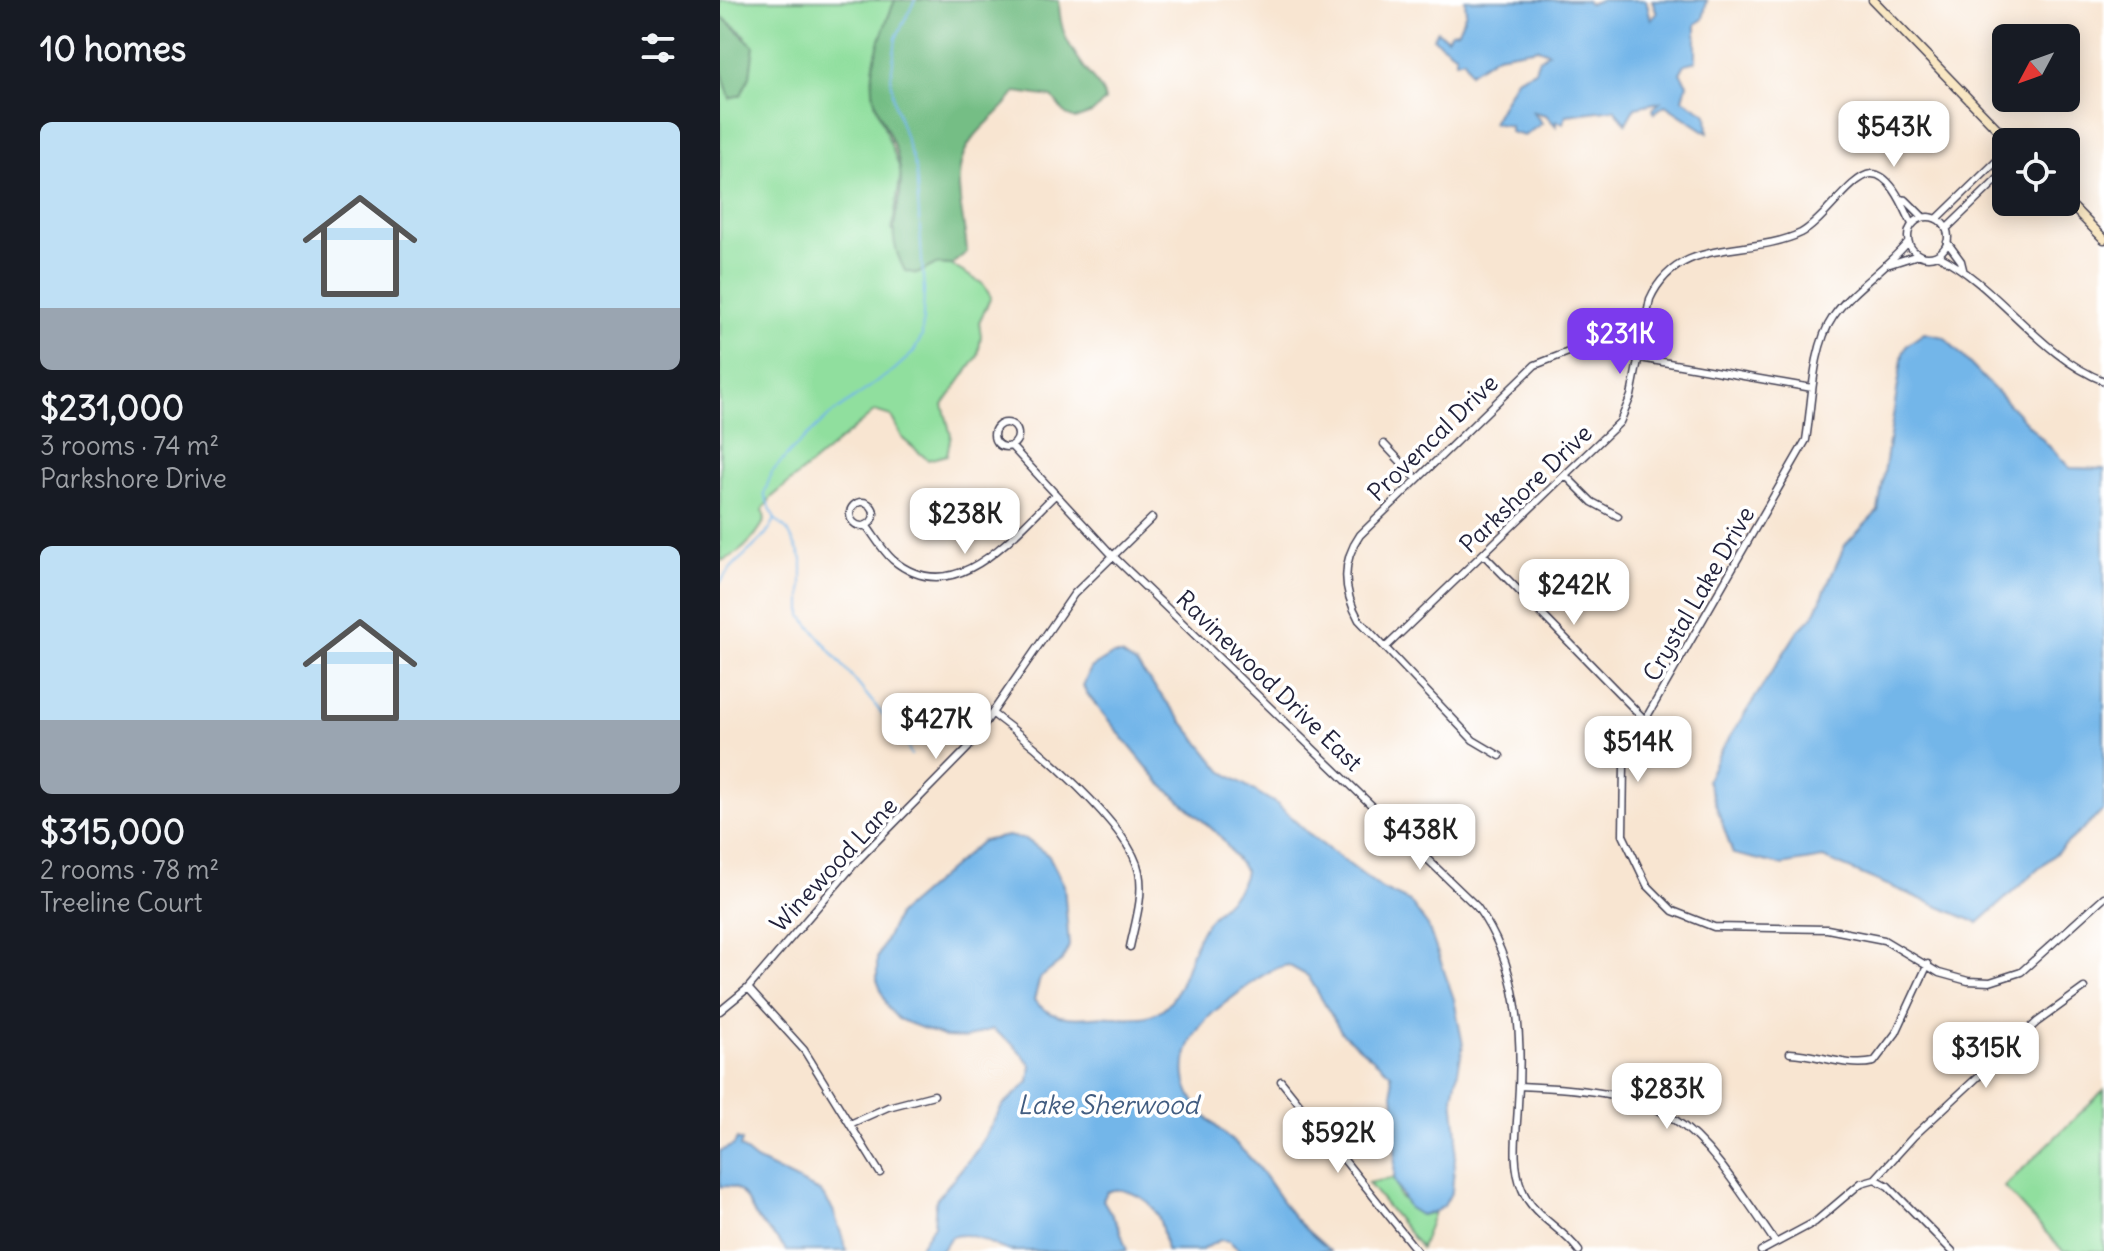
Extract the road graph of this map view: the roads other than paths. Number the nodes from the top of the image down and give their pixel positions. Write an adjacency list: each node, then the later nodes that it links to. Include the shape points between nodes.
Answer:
1 (1873, 0): 2 (street)
2 (1996, 128)
3 (1992, 166): 8 (street)
4 (1992, 185): 10 (street)
5 (1900, 199): 7 (street, Parkshore Drive); 9 (street, Parkshore Drive); 18 (street, Parkshore Drive, via 1880,176 1869,174 1802,232 1701,253 1680,263 1656,285)
6 (2080, 214): 11 (street)
7 (1923, 217): 8 (street); 9 (street)
8 (1937, 219): 10 (street)
9 (1912, 224): 12 (street, Crystal Lake Drive)
10 (1946, 229): 13 (street, Crystal Lake Drive)
11 (2104, 239)
12 (1908, 242): 14 (street); 16 (street, Crystal Lake Drive)
13 (1947, 242): 15 (street); 17 (street, Crystal Lake Drive)
14 (1918, 255): 15 (street, Crystal Lake Drive); 16 (street, Crystal Lake Drive)
15 (1937, 255): 17 (street, Crystal Lake Drive)
16 (1890, 264): 20 (street, Crystal Lake Drive, via 1832,318)
17 (1963, 269): 19 (street, Crystal Lake Drive, via 2076,367)
18 (1639, 358): 20 (street, Provencal Drive); 23 (street, Parkshore Drive, via 1620,422); 24 (street, Provencal Drive, via 1594,350 1543,359)
19 (2104, 381)
20 (1812, 388): 33 (street, Crystal Lake Drive, via 1806,440 1793,467)
21 (1384, 444): 24 (street)
22 (1011, 446): 25 (street, Ravinewood Drive East)
23 (1566, 476): 26 (street, via 1592,502); 29 (street, Parkshore Drive)
24 (1416, 478): 31 (street, Provencal Drive, via 1360,535 1346,563 1350,604)
25 (1055, 495): 28 (street, via 981,564 941,578 895,561); 30 (street, Ravinewood Drive East)
26 (1618, 516)
27 (1152, 518): 30 (street, Winewood Lane)
28 (866, 525)
29 (1484, 555): 31 (street, Parkshore Drive); 33 (street)
30 (1113, 556): 32 (street, Winewood Lane, via 1049,625); 43 (street, Ravinewood Drive East, via 1477,907 1499,943 1513,984)
31 (1386, 647): 34 (street, Provencal Drive, via 1473,740)
32 (993, 714): 36 (street, via 1036,747 1126,843 1139,870 1140,887); 38 (street, Winewood Lane, via 968,748 856,862)
33 (1645, 720): 37 (street, Crystal Lake Drive, via 1624,764 1623,835 1647,885 1673,911 1714,927 1827,929 1884,940)
34 (1500, 756)
35 (2104, 897): 37 (street, Crystal Lake Drive, via 2021,972 1990,982 1968,981)
36 (1130, 947)
37 (1928, 964): 41 (street, via 1896,1033 1874,1062 1859,1065)
38 (748, 988): 40 (street, Winewood Lane); 45 (street, via 798,1042)
39 (2084, 988): 47 (street, via 2037,1022)
40 (720, 1011)
41 (1790, 1053)
42 (1281, 1081): 49 (street)
43 (1519, 1086): 48 (street, via 1614,1093 1667,1113 1713,1151); 50 (street, Ravinewood Drive East, via 1515,1162 1520,1185 1532,1207)
44 (934, 1095): 45 (street)
45 (850, 1124): 46 (street)
46 (880, 1173)
47 (1875, 1179): 48 (street, via 1861,1183 1815,1222); 52 (street)
48 (1775, 1242): 51 (street)
49 (1417, 1251)
50 (1579, 1251)
51 (1761, 1251)
52 (1952, 1251)

